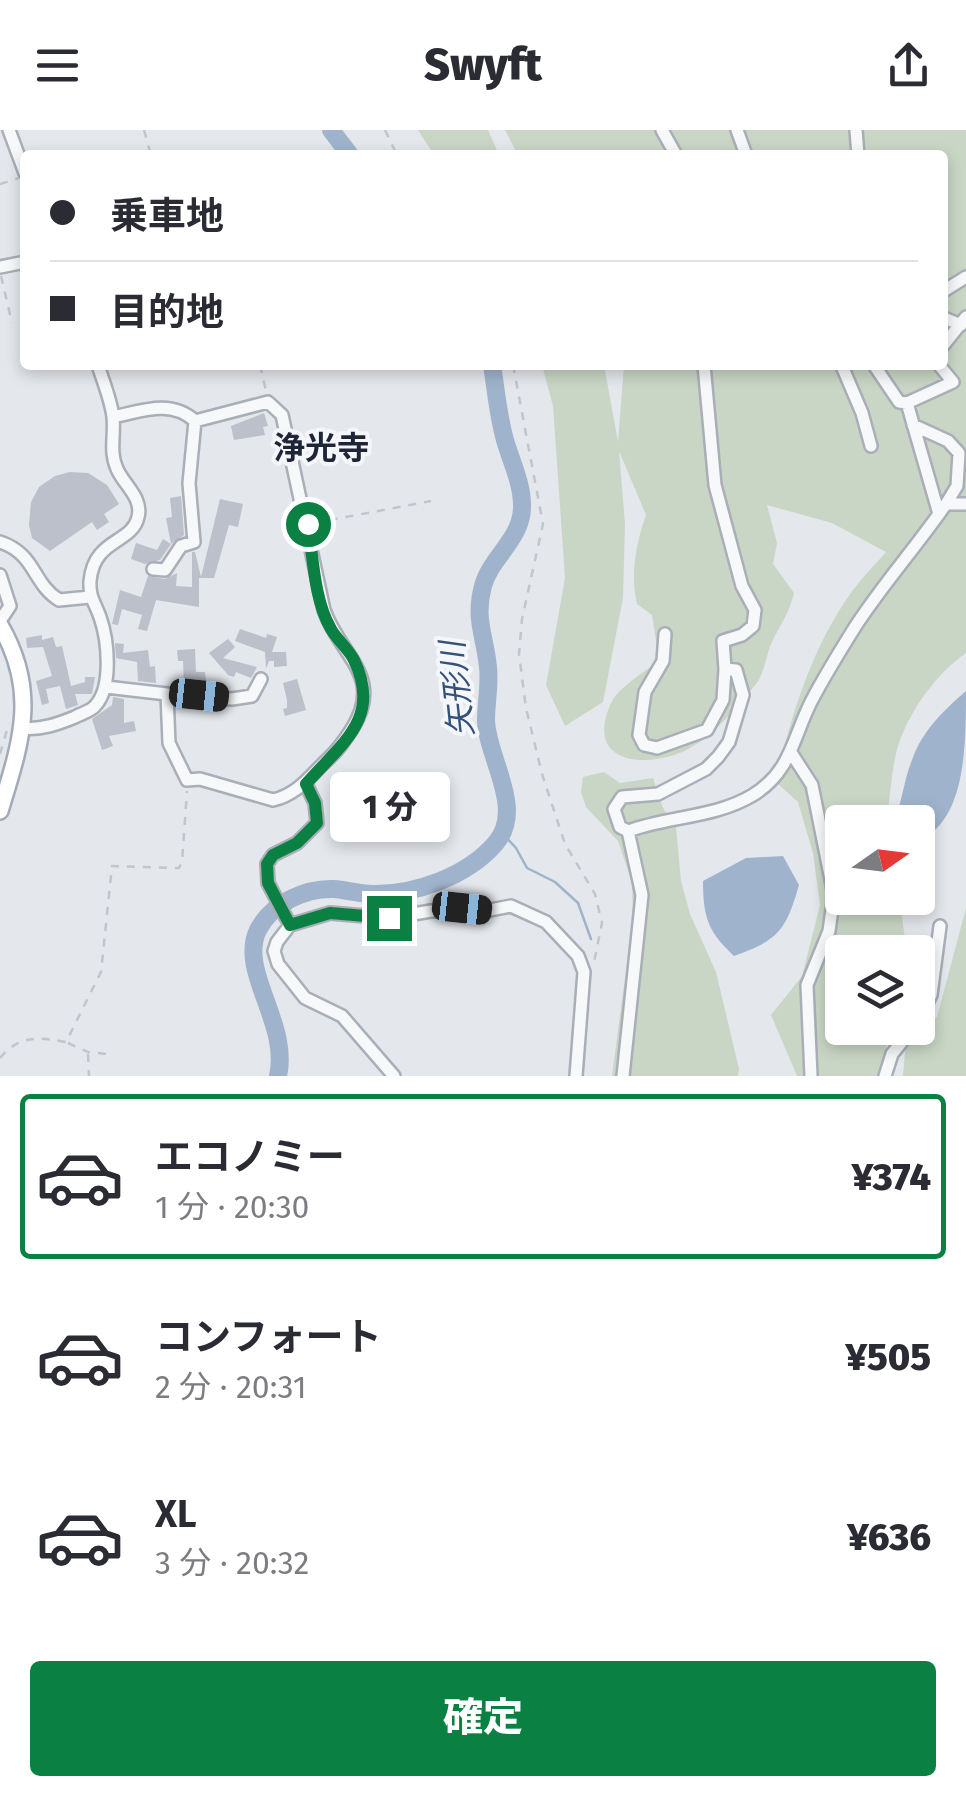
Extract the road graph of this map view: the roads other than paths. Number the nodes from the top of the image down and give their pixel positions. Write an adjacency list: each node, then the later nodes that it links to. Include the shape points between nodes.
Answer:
1 (9, 130): 2 (street)
2 (20, 161)
3 (99, 370): 9 (street)
4 (704, 370): 21 (street, via 715,484 754,610 753,626 723,642)
5 (843, 370): 12 (street)
6 (877, 370): 8 (street)
7 (959, 383): 8 (street)
8 (906, 403): 11 (street)
9 (113, 417): 10 (street, via 166,407); 18 (street, via 111,451 139,516 134,528 99,553)
10 (194, 421): 16 (street, via 194,542 181,546 165,570); 27 (street, via 268,402 282,415 324,610 354,659 366,696 340,750)
11 (914, 426): 14 (street); 14 (street, via 958,453 957,486)
12 (871, 446)
13 (966, 504): 14 (street)
14 (943, 509): 26 (street, via 857,624 812,700)
15 (0, 542): 18 (street, via 26,556 58,600)
16 (153, 569)
17 (0, 575): 19 (street, via 10,606)
18 (90, 596): 23 (street, via 105,636)
19 (0, 623): 25 (main road, via 19,663)
20 (665, 634): 21 (street, via 663,661 645,692 639,735 644,744 656,748 707,730 723,700)
21 (725, 669): 29 (street, via 736,670 742,696 729,742 706,769 658,794 622,797 614,809)
22 (261, 679): 24 (street, via 252,696)
23 (106, 687): 24 (street); 25 (street, via 86,711 46,727)
24 (167, 694): 27 (street, via 169,743 188,780 273,800)
25 (23, 728): 28 (main road)
26 (792, 754): 29 (street, via 753,795); 37 (street, via 812,786 834,895 829,932 808,985)
27 (306, 784): 30 (street, via 317,823 267,864)
28 (0, 812)
29 (628, 832): 36 (street, via 642,895)
30 (290, 925): 34 (street, via 277,942 278,964 306,998 342,1016); 35 (street, via 330,913 389,918 511,906 546,922 584,972)
31 (940, 926): 32 (street)
32 (935, 964)
33 (899, 1045): 38 (street)
34 (394, 1076)
35 (576, 1076)
36 (623, 1076)
37 (812, 1076)
38 (884, 1076)

